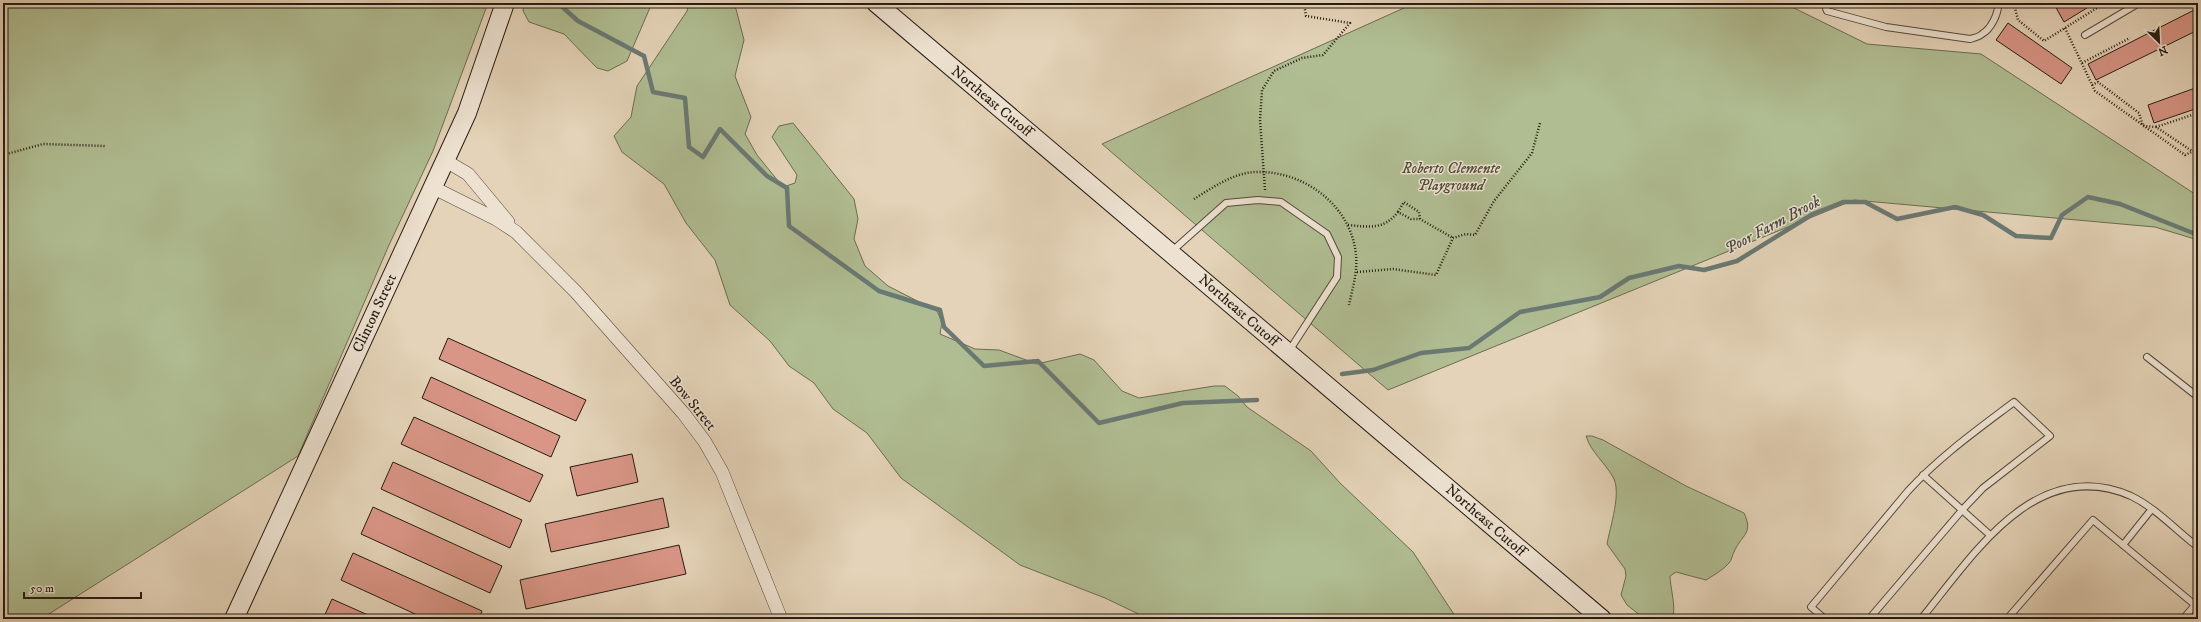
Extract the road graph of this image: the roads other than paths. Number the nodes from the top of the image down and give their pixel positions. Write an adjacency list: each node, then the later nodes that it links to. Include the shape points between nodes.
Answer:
1 (504, 3): 7 (main road, Clinton Street, via 467,113)
2 (876, 3): 10 (main road, Northeast Cutoff)
3 (1824, 3): 4 (lane, via 1827,11 1886,27 1970,39 1983,34 1992,24)
4 (1998, 3)
5 (2138, 3): 6 (lane)
6 (2085, 35)
7 (446, 161): 8 (main road, Clinton Street); 9 (street, Bow Street, via 468,174)
8 (434, 188): 9 (street, Bow Street, via 496,219 516,232); 20 (main road, Clinton Street)
9 (525, 242): 21 (street, Bow Street, via 581,298 684,414 705,442 722,472)
10 (1171, 252): 11 (main road, Northeast Cutoff); 11 (lane, via 1226,203 1281,202 1327,234 1338,257 1337,277)
11 (1288, 352): 22 (main road, Northeast Cutoff)
12 (2148, 357): 13 (lane)
13 (2198, 397)
14 (1923, 475): 15 (lane); 15 (lane, via 2014,402 2050,436 1988,484); 23 (lane, via 1811,607)
15 (1963, 509): 17 (lane); 24 (lane)
16 (2151, 510): 17 (lane, via 2132,497 2114,490 2096,487 2073,488 2029,503); 18 (lane); 19 (lane)
17 (1990, 535): 25 (lane)
18 (2197, 544)
19 (2123, 545): 26 (lane, via 2093,520); 27 (lane, via 2195,605)
20 (234, 619)
21 (781, 619)
22 (1602, 619)
23 (1825, 619)
24 (1869, 619)
25 (1921, 619)
26 (2007, 619)
27 (2183, 619)

